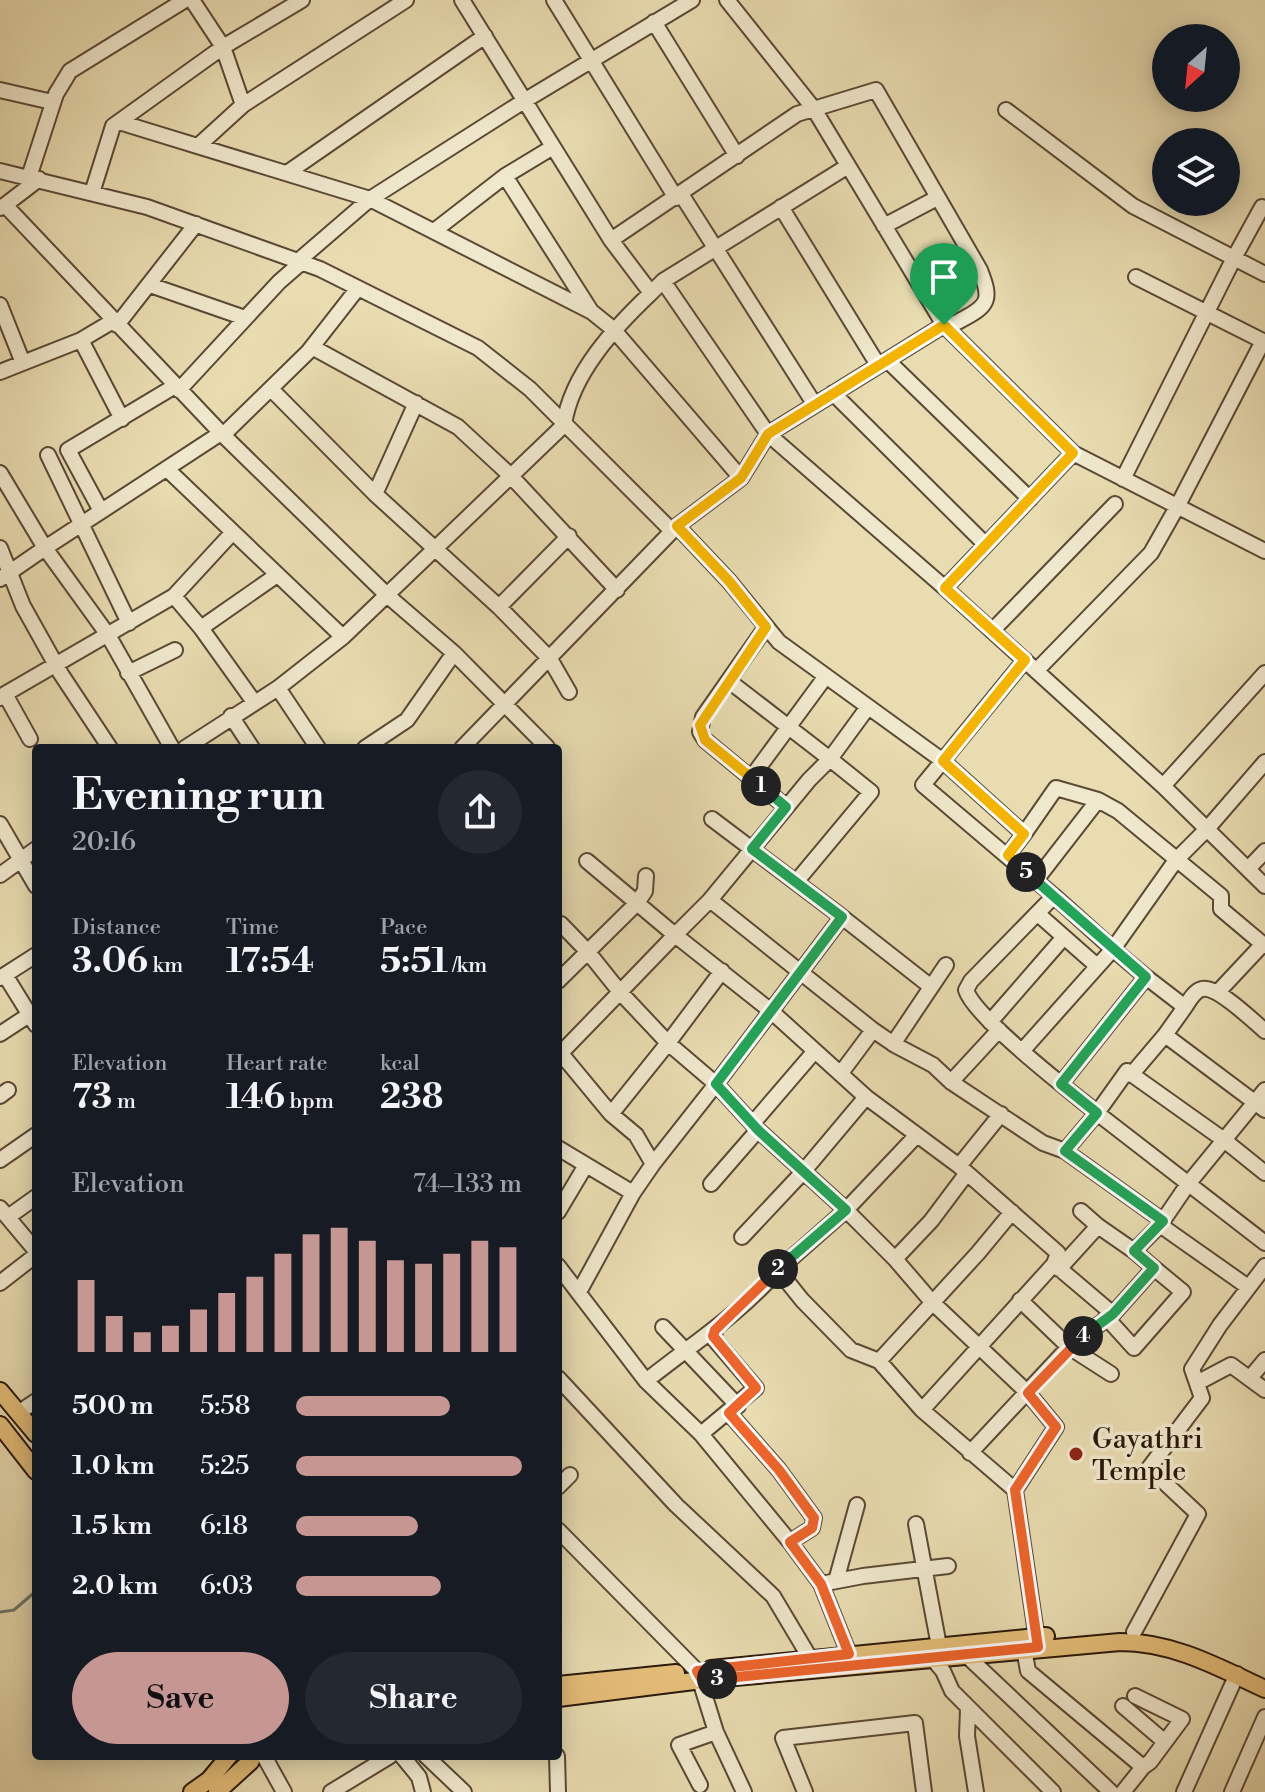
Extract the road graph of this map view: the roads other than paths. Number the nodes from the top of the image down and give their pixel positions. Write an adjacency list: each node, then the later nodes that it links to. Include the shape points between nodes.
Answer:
1 (185, 0): 15 (street, via 70,71)
2 (192, 0): 11 (street)
3 (302, 0): 11 (street)
4 (406, 0): 16 (street)
5 (462, 0): 10 (street)
6 (554, 0): 12 (street)
7 (692, 0): 9 (street)
8 (727, 0): 17 (street)
9 (654, 22): 12 (street); 22 (street)
10 (485, 36): 14 (street); 25 (street)
11 (223, 47): 16 (street); 19 (street)
12 (591, 59): 14 (street); 29 (street)
13 (0, 90): 15 (street)
14 (524, 101): 21 (street); 31 (street)
15 (52, 102): 27 (street)
16 (243, 105): 20 (street)
17 (814, 109): 22 (street, via 797,114); 23 (street); 30 (street, via 876,90)
18 (1006, 110): 40 (street, via 1133,206)
19 (119, 122): 20 (street); 28 (street, via 111,128)
20 (198, 146): 25 (street)
21 (553, 147): 26 (street); 38 (street)
22 (737, 156): 29 (street)
23 (848, 166): 33 (street); 36 (street)
24 (0, 171): 27 (street)
25 (287, 173): 31 (street)
26 (505, 176): 37 (street); 49 (street)
27 (34, 178): 28 (street); 32 (street)
28 (92, 193): 35 (street)
29 (678, 196): 38 (street); 39 (street)
30 (937, 198): 36 (street); 53 (street, via 973,255 987,301 982,309)
31 (370, 199): 37 (street); 41 (street)
32 (3, 207): 52 (street)
33 (781, 207): 39 (street); 58 (street)
34 (1262, 207): 40 (street)
35 (196, 224): 41 (street); 45 (street)
36 (884, 226): 53 (street)
37 (434, 231): 49 (street)
38 (611, 240): 47 (street)
39 (716, 248): 44 (street); 65 (street)
40 (1234, 258): 42 (street); 50 (street)
41 (300, 261): 46 (street); 51 (street)
42 (1265, 274)
43 (1136, 277): 50 (street)
44 (663, 281): 47 (street); 69 (street)
45 (150, 285): 51 (street); 52 (street)
46 (358, 288): 57 (street); 67 (street, via 478,348 530,389)
47 (651, 293): 54 (street)
48 (0, 305): 59 (street)
49 (592, 312): 54 (street)
50 (1207, 312): 56 (street); 76 (street)
51 (245, 318): 61 (street)
52 (115, 323): 55 (street); 61 (street)
53 (944, 325): 58 (street); 70 (street)
54 (613, 329): 67 (street, via 572,395); 75 (street)
55 (81, 340): 59 (street); 66 (street)
56 (1264, 341): 80 (street)
57 (312, 347): 62 (street); 64 (street)
58 (883, 362): 63 (street); 78 (street)
59 (23, 363): 60 (street)
60 (0, 372)
61 (177, 388): 66 (street); 68 (street)
62 (271, 389): 68 (street); 77 (street)
63 (833, 393): 65 (street); 86 (street)
64 (416, 403): 74 (street, via 458,427); 77 (street)
65 (815, 405): 69 (street)
66 (122, 419): 81 (street, via 68,450)
67 (564, 425): 74 (street); 83 (street)
68 (222, 434): 72 (street); 96 (street)
69 (768, 434): 75 (street); 93 (street)
70 (1073, 453): 76 (street); 78 (street)
71 (48, 455): 82 (street)
72 (168, 470): 81 (street); 84 (street)
73 (0, 473): 88 (street)
74 (510, 475): 85 (street); 89 (street)
75 (741, 478): 83 (street)
76 (1123, 479): 80 (street)
77 (375, 494): 89 (street)
78 (1030, 499): 86 (street)
79 (1115, 504): 101 (street)
80 (1177, 507): 90 (street); 108 (street, via 1151,553)
81 (101, 511): 82 (street)
82 (83, 522): 88 (street); 98 (street)
83 (675, 528): 94 (street); 99 (street)
84 (233, 532): 91 (street); 95 (street)
85 (569, 536): 94 (street); 97 (street)
86 (986, 545): 93 (street)
87 (0, 548): 92 (street)
88 (45, 548): 92 (street); 102 (street)
89 (433, 548): 96 (street); 97 (street)
90 (1265, 551)
91 (277, 575): 100 (street); 103 (street)
92 (5, 576): 107 (street)
93 (945, 588): 101 (street)
94 (617, 590): 106 (street)
95 (174, 596): 98 (street); 100 (street)
96 (388, 596): 103 (street); 105 (street)
97 (499, 607): 106 (street)
98 (129, 623): 102 (street)
99 (766, 627): 111 (street); 112 (street)
100 (201, 628): 116 (street)
101 (992, 631): 108 (street)
102 (108, 635): 107 (street); 109 (street)
103 (343, 637): 113 (street)
104 (175, 650): 109 (street)
105 (454, 653): 117 (street); 127 (street, via 407,720)
106 (550, 659): 114 (street); 117 (street)
107 (56, 665): 115 (street); 122 (street)
108 (1030, 666): 131 (street); 134 (street)
109 (128, 673): 123 (street)
110 (1265, 673): 134 (street)
111 (826, 676): 118 (street); 120 (street)
112 (729, 681): 120 (street); 133 (street, via 703,717 700,732)
113 (278, 688): 116 (street); 126 (street)
114 (569, 692)
115 (2, 696): 121 (street)
116 (254, 702): 119 (street)
117 (504, 702): 128 (street); 129 (street)
118 (868, 707): 130 (street); 131 (street)
119 (231, 716): 124 (street); 125 (street)
120 (789, 728): 130 (street); 133 (street)
121 (30, 739)
122 (107, 744)
123 (170, 744)
124 (191, 744)
125 (249, 744)
126 (315, 744)
127 (371, 744)
128 (466, 744)
129 (544, 744)
130 (830, 759): 136 (street); 153 (street, via 871,792)
131 (943, 761): 140 (street); 144 (street, via 923,785)
132 (1265, 762): 139 (street)
133 (751, 778): 136 (street)
134 (1163, 786): 139 (street)
135 (1098, 800): 140 (street, via 1056,788); 145 (street); 152 (street)
136 (786, 807): 141 (street)
137 (712, 819): 141 (street)
138 (0, 824): 146 (street)
139 (1207, 829): 145 (street); 148 (street)
140 (1024, 834): 144 (street)
141 (752, 849): 153 (street); 156 (street)
142 (1265, 851): 148 (street)
143 (32, 852): 146 (street)
144 (1008, 855): 152 (street)
145 (1176, 860): 163 (street, via 1221,896 1221,909); 164 (street)
146 (21, 861): 149 (street); 151 (street)
147 (587, 861): 157 (street)
148 (1248, 869): 154 (street)
149 (0, 875)
150 (646, 876): 157 (street)
151 (32, 879)
152 (1036, 880): 155 (street)
153 (796, 882): 159 (street)
154 (1265, 886)
155 (1054, 896): 158 (street); 164 (street)
156 (710, 900): 161 (street); 170 (street)
157 (637, 903): 161 (street); 165 (street)
158 (1038, 914): 162 (street); 181 (street, via 966,990)
159 (842, 917): 170 (street); 174 (street)
160 (562, 925): 165 (street)
161 (675, 935): 169 (street); 175 (street)
162 (1064, 937): 168 (street); 181 (street)
163 (1264, 945): 176 (street)
164 (1113, 949): 168 (street); 173 (street)
165 (588, 952): 172 (street); 175 (street)
166 (32, 958): 171 (street)
167 (946, 965): 174 (street)
168 (1097, 966): 189 (street)
169 (722, 971): 178 (street); 186 (street)
170 (801, 972): 178 (street); 182 (street)
171 (2, 977): 179 (street)
172 (562, 977)
173 (1146, 977): 177 (street); 196 (street)
174 (930, 986): 187 (street)
175 (620, 992): 186 (street); 188 (street)
176 (1218, 992): 177 (street, via 1200,989); 183 (street)
177 (1185, 1007): 185 (street)
178 (771, 1011): 190 (street); 195 (street)
179 (32, 1019)
180 (32, 1020): 184 (street)
181 (994, 1026): 189 (street); 194 (street)
182 (873, 1030): 187 (street); 192 (street)
183 (1265, 1031)
184 (0, 1034)
185 (1165, 1035): 193 (street); 199 (street)
186 (668, 1043): 195 (street); 201 (street)
187 (893, 1044): 194 (street, via 933,1065)
188 (562, 1050)
189 (1023, 1050): 196 (street)
190 (814, 1052): 192 (street); 203 (street)
191 (562, 1057): 201 (street)
192 (841, 1073): 198 (street)
193 (1131, 1075): 200 (street, via 1124,1073); 206 (street)
194 (951, 1082): 202 (street)
195 (716, 1084): 203 (street); 210 (street)
196 (1061, 1084): 200 (street)
197 (1265, 1090): 199 (street)
198 (866, 1097): 204 (street); 213 (street)
199 (1260, 1106): 206 (street)
200 (1097, 1113): 208 (street); 216 (street)
201 (611, 1114): 210 (street, via 636,1135)
202 (1001, 1114): 208 (street, via 1043,1143); 212 (street)
203 (755, 1126): 213 (street); 215 (street)
204 (916, 1136): 212 (street); 220 (street)
205 (32, 1138): 209 (street)
206 (1224, 1140): 214 (street); 216 (street)
207 (562, 1150): 211 (street)
208 (1065, 1151): 224 (street)
209 (0, 1160)
210 (653, 1164): 217 (street)
211 (586, 1165): 217 (street); 219 (street)
212 (963, 1170): 223 (street); 231 (street, via 931,1221)
213 (803, 1172): 220 (street); 226 (street)
214 (1265, 1173)
215 (711, 1184)
216 (1188, 1184): 224 (street); 227 (street)
217 (633, 1193): 239 (street)
218 (32, 1199): 222 (street)
219 (562, 1205)
220 (846, 1210): 231 (street); 235 (street)
221 (1081, 1211): 225 (street)
222 (4, 1212): 228 (street)
223 (1012, 1212): 232 (street, via 1058,1253); 241 (street)
224 (1161, 1223): 229 (street); 238 (street)
225 (1098, 1226): 229 (street); 232 (street)
226 (742, 1237)
227 (1265, 1243)
228 (32, 1248)
229 (1134, 1251): 234 (street)
230 (32, 1256): 237 (street)
231 (895, 1259): 241 (street)
232 (1056, 1266): 240 (street); 242 (street)
233 (1265, 1266): 238 (street)
234 (1154, 1268): 242 (street); 242 (street, via 1183,1292 1134,1348)
235 (778, 1270): 244 (street); 249 (street, via 851,1350)
236 (562, 1271): 239 (street)
237 (0, 1283)
238 (1248, 1287): 254 (street, via 1192,1369)
239 (579, 1292): 252 (street)
240 (1020, 1300): 245 (street); 246 (street)
241 (932, 1302): 245 (street); 249 (street)
242 (1109, 1316): 246 (street)
243 (663, 1327): 247 (street)
244 (715, 1330): 247 (street); 259 (street, via 714,1339 756,1388)
245 (978, 1346): 257 (street); 260 (street)
246 (1069, 1347): 250 (street); 257 (street)
247 (685, 1350): 252 (street); 259 (street)
248 (1265, 1360): 251 (street)
249 (879, 1361): 260 (street)
250 (1111, 1374)
251 (1250, 1378): 254 (street, via 1227,1365); 255 (street)
252 (646, 1381): 264 (street)
253 (562, 1383): 282 (street, via 676,1505 773,1596)
254 (1197, 1383): 277 (street, via 1202,1398 1149,1468 1198,1514)
255 (1265, 1390)
256 (0, 1391): 261 (main road)
257 (1028, 1393): 265 (street); 269 (street, via 1056,1427)
258 (32, 1404): 261 (street)
259 (733, 1409): 264 (street); 273 (street, via 814,1518 812,1528)
260 (922, 1410): 265 (street)
261 (18, 1413): 263 (main road)
262 (0, 1425): 266 (main road)
263 (32, 1429)
264 (701, 1434): 273 (street)
265 (970, 1453): 269 (street)
266 (32, 1466)
267 (570, 1475): 268 (street)
268 (562, 1483)
269 (1015, 1490): 278 (street)
270 (857, 1505): 276 (street)
271 (916, 1524): 275 (street)
272 (562, 1534): 284 (street)
273 (790, 1542): 276 (street)
274 (948, 1566): 275 (street)
275 (924, 1568): 276 (street); 279 (street)
276 (829, 1583): 280 (street)
277 (1134, 1632): 278 (main road); 285 (main road, via 1187,1642)
278 (1033, 1644): 279 (main road); 281 (main road); 283 (main road, via 1139,1642 1172,1648); 302 (street, via 1028,1671)
279 (936, 1652): 280 (main road); 281 (main road); 284 (main road); 291 (street, via 952,1691)
280 (849, 1654): 282 (main road)
281 (967, 1656): 316 (street)
282 (810, 1658): 284 (main road)
283 (1237, 1674): 287 (main road); 318 (street)
284 (700, 1676): 286 (main road); 289 (main road); 293 (street)
285 (1265, 1678)
286 (562, 1685)
287 (1265, 1689)
288 (1135, 1696): 294 (street, via 1182,1719)
289 (562, 1697)
290 (1123, 1706): 294 (street)
291 (968, 1709): 314 (street); 315 (street)
292 (1265, 1717): 319 (street)
293 (716, 1732): 303 (street, via 679,1745); 311 (street)
294 (1165, 1742): 302 (street)
295 (228, 1760): 304 (main road)
296 (256, 1760): 305 (main road)
297 (260, 1760): 306 (street)
298 (383, 1760): 307 (street)
299 (405, 1760): 308 (street)
300 (430, 1760): 309 (street)
301 (557, 1760): 310 (street)
302 (1143, 1767): 317 (street)
303 (699, 1790)
304 (192, 1792)
305 (217, 1792)
306 (284, 1792)
307 (331, 1792)
308 (423, 1792)
309 (464, 1792)
310 (558, 1792)
311 (744, 1792)
312 (805, 1792): 313 (street, via 783,1738 915,1723)
313 (924, 1792)
314 (975, 1792)
315 (1053, 1792)
316 (1111, 1792)
317 (1123, 1792)
318 (1184, 1792)
319 (1232, 1792)

